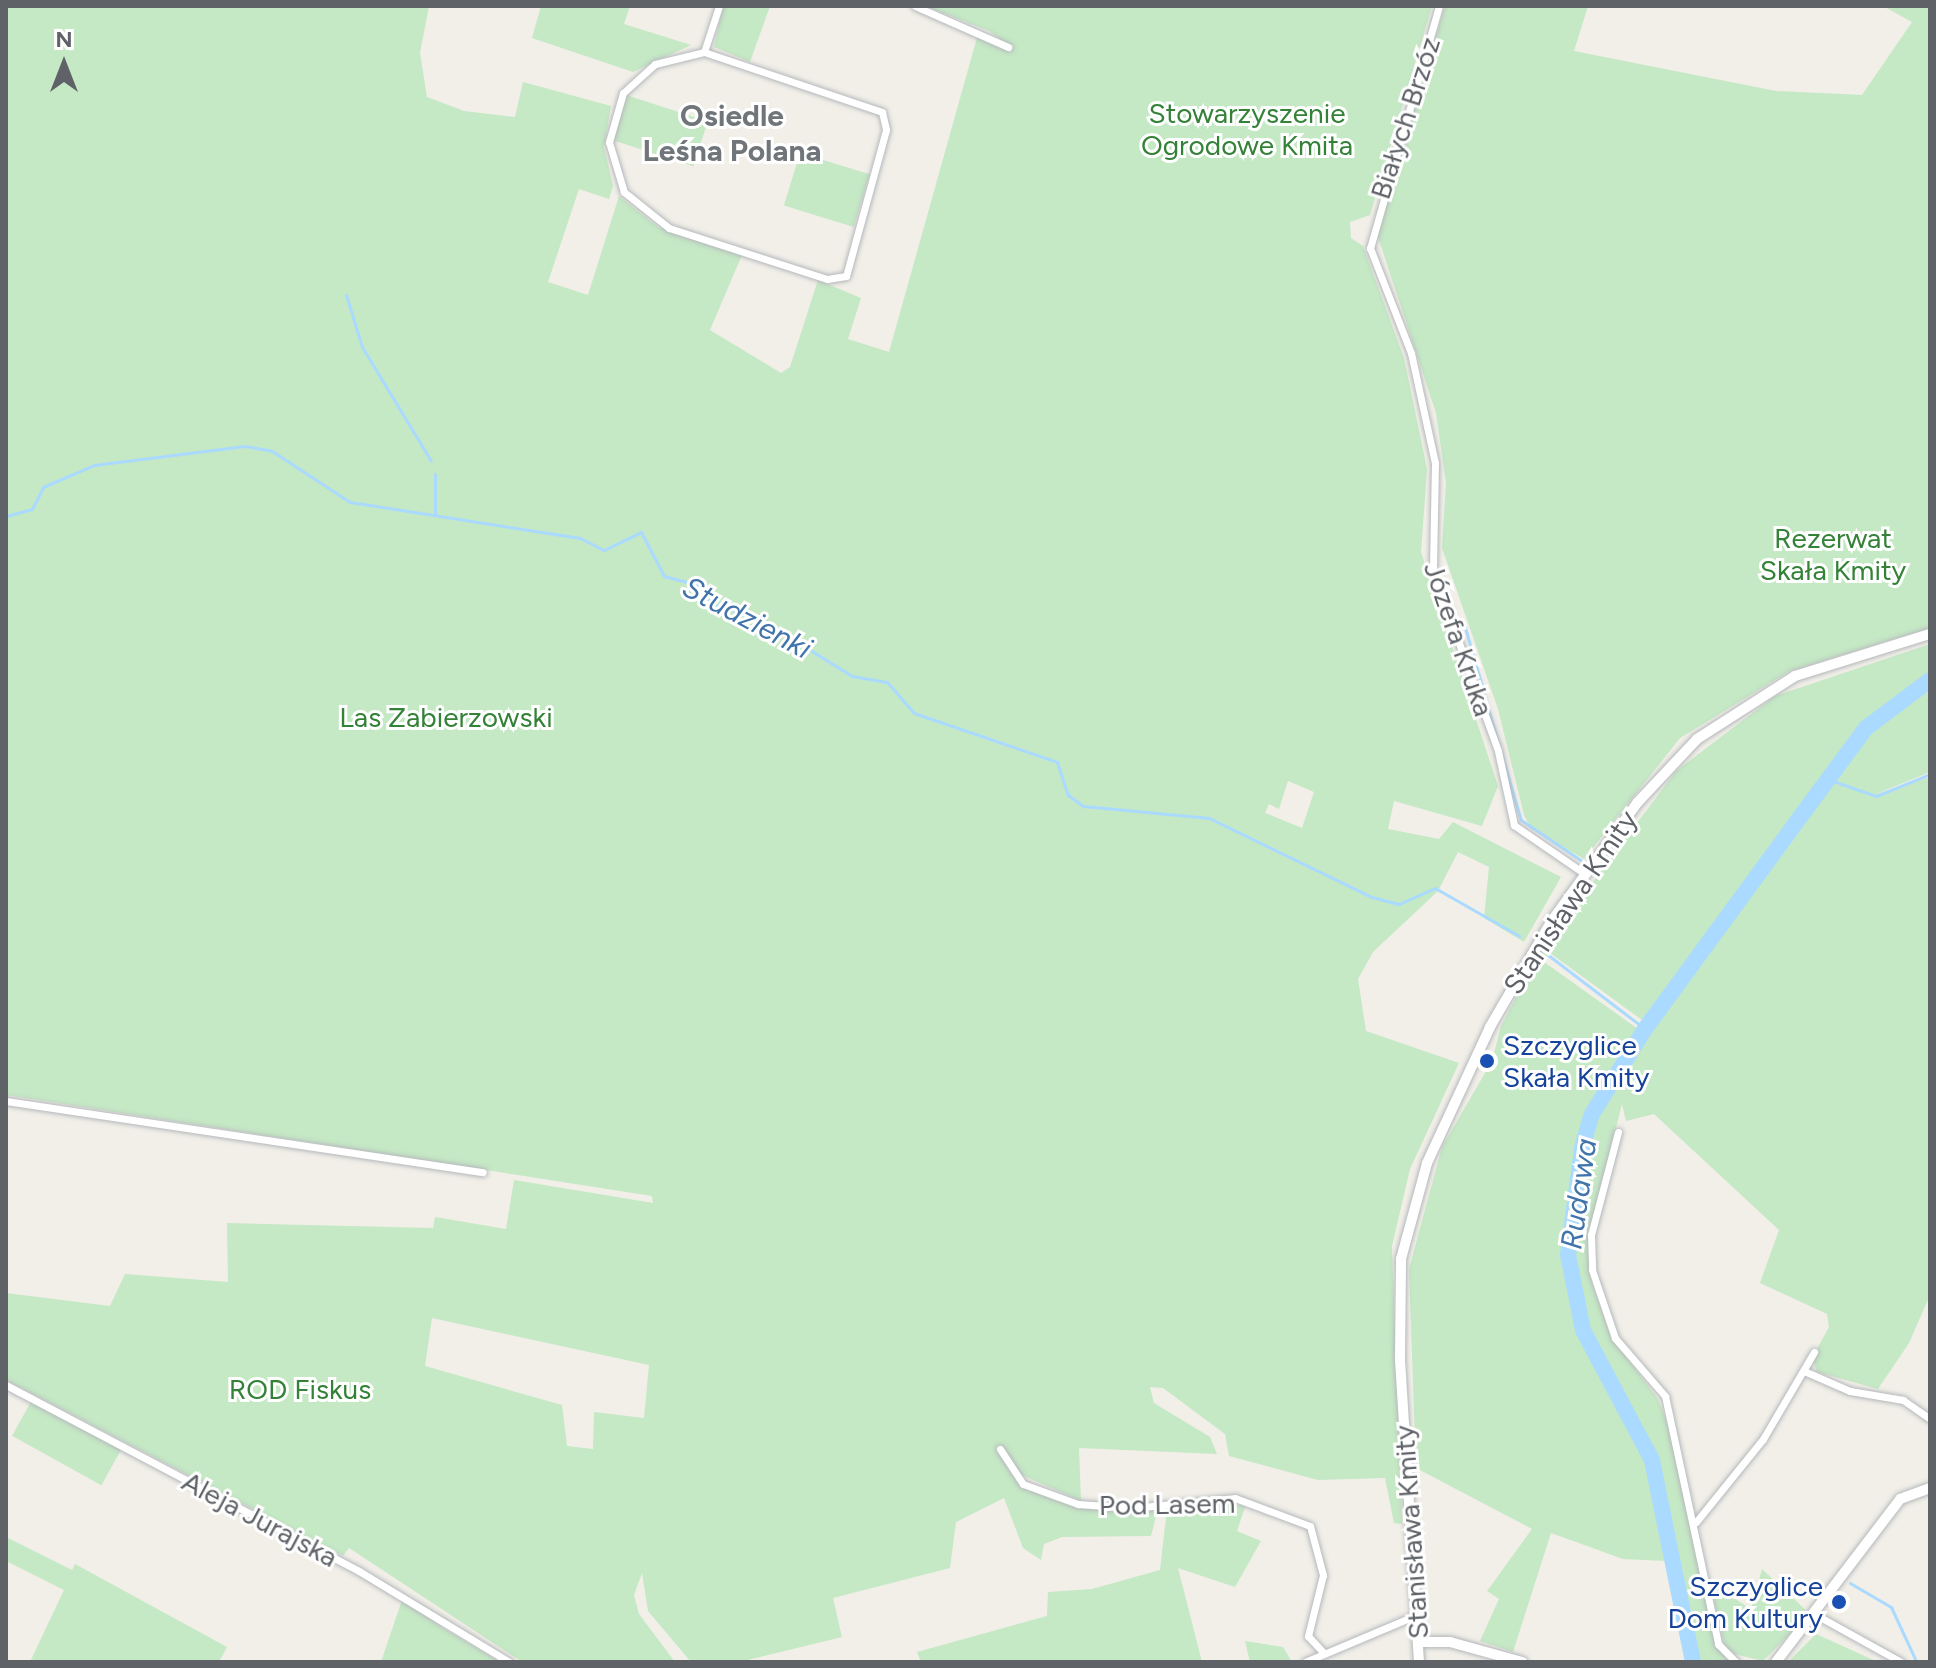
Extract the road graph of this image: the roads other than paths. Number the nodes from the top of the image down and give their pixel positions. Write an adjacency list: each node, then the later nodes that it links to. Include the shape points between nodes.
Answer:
1 (719, 6): 5 (street)
2 (915, 6): 4 (street)
3 (1439, 6): 6 (street, Białych Brzóz)
4 (1008, 47)
5 (704, 52): 5 (street, via 882,112 886,130 846,276 827,279 669,228 624,192 609,142 623,93 655,64)
6 (1370, 229): 8 (street, Józefa Kruka, via 1376,272 1411,353 1435,463 1433,571 1498,751 1514,825)
7 (1930, 634): 8 (main road, Stanisława Kmity, via 1809,670 1720,720 1657,779)
8 (1585, 874): 19 (main road, Stanisława Kmity, via 1505,999 1440,1132 1410,1216 1398,1306)
9 (6, 1101): 11 (street)
10 (1618, 1132): 18 (street, via 1591,1235 1592,1270 1615,1338 1665,1396)
11 (483, 1172)
12 (1814, 1352): 13 (street)
13 (1804, 1371): 15 (street, via 1850,1391 1903,1400); 18 (street, via 1763,1439)
14 (6, 1385): 23 (street, Aleja Jurajska, via 359,1571)
15 (1930, 1419)
16 (1000, 1449): 22 (street, Pod Lasem, via 1023,1484 1078,1504 1132,1508 1235,1498 1310,1526 1323,1575 1308,1636)
17 (1930, 1488): 20 (main road, via 1900,1499)
18 (1696, 1522): 27 (street, via 1718,1644)
19 (1416, 1615): 21 (main road, Stanisława Kmity); 22 (street)
20 (1818, 1616): 28 (main road); 29 (street)
21 (1418, 1642): 25 (main road, Stanisława Kmity); 26 (main road, via 1450,1642)
22 (1324, 1653): 24 (street)
23 (509, 1662)
24 (1305, 1662)
25 (1419, 1662)
26 (1522, 1662)
27 (1736, 1662)
28 (1776, 1662)
29 (1901, 1662)

